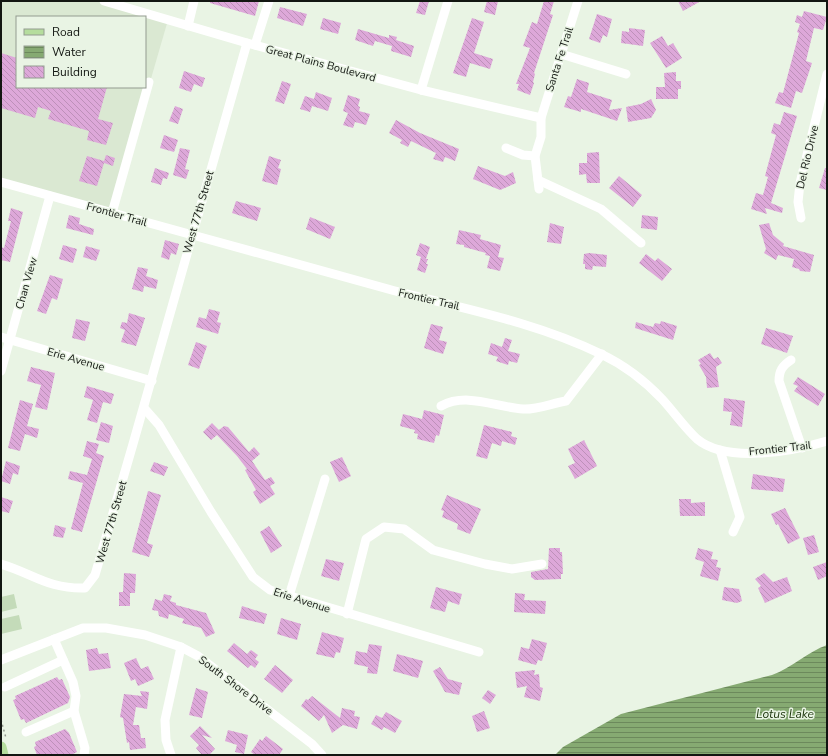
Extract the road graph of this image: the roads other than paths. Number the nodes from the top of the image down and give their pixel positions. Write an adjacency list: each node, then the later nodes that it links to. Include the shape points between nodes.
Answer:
1 (104, 1): 6 (street, Great Plains Boulevard)
2 (194, 1): 7 (street)
3 (269, 1): 8 (street, West 77th Street)
4 (448, 1): 13 (street)
5 (578, 1): 9 (street, Santa Fe Trail)
6 (121, 3): 7 (street, Great Plains Boulevard)
7 (188, 26): 8 (street, Great Plains Boulevard)
8 (251, 44): 13 (street, Great Plains Boulevard); 21 (street, West 77th Street)
9 (561, 54): 10 (street); 14 (street, Santa Fe Trail)
10 (626, 74)
11 (827, 74): 20 (street, Del Rio Drive, via 800,183 798,202)
12 (149, 82): 19 (street)
13 (420, 90): 14 (street, Great Plains Boulevard)
14 (541, 118): 16 (street, Santa Fe Trail, via 541,137)
15 (506, 148): 16 (street, via 523,155)
16 (535, 156): 22 (street, via 538,185 601,209)
17 (1, 182): 18 (street, Frontier Trail)
18 (50, 196): 19 (street, Frontier Trail); 23 (street, Chan View)
19 (112, 213): 21 (street, Frontier Trail)
20 (801, 218)
21 (191, 235): 24 (street, Frontier Trail, via 508,318); 27 (street, West 77th Street)
22 (641, 242)
23 (5, 339): 26 (street, Chan View); 27 (street, Erie Avenue)
24 (602, 354): 28 (street, via 566,401 525,409 464,399 450,401); 32 (street, Frontier Trail, via 640,378 697,439)
25 (791, 360): 31 (street, via 783,366 779,381)
26 (1, 371)
27 (152, 381): 29 (street, West 77th Street)
28 (441, 406)
29 (144, 408): 35 (street, West 77th Street, via 95,575 85,588 55,586); 37 (street, Erie Avenue, via 159,425 210,512 253,576 270,590)
30 (827, 441): 31 (street, Frontier Trail)
31 (802, 448): 32 (street, Frontier Trail, via 761,452)
32 (720, 450): 34 (street, via 740,517)
33 (325, 479): 37 (street)
34 (733, 532)
35 (1, 564)
36 (542, 564): 38 (street, via 512,569 485,564 433,550 404,529 384,527 366,539)
37 (289, 596): 38 (street, Erie Avenue)
38 (347, 614): 41 (street, Erie Avenue)
39 (54, 639): 40 (street, South Shore Drive, via 83,628 106,628 144,635); 42 (street, South Shore Drive); 43 (street)
40 (181, 647): 50 (street, via 165,720 166,740); 51 (street, South Shore Drive, via 207,662 312,744)
41 (479, 652)
42 (1, 660)
43 (64, 660): 44 (street); 45 (street, via 76,696)
44 (5, 687)
45 (74, 711): 46 (street); 49 (street, via 85,748)
46 (26, 732)
47 (4, 744): 48 (main road)
48 (3, 755)
49 (84, 755)
50 (171, 755)
51 (322, 755)

